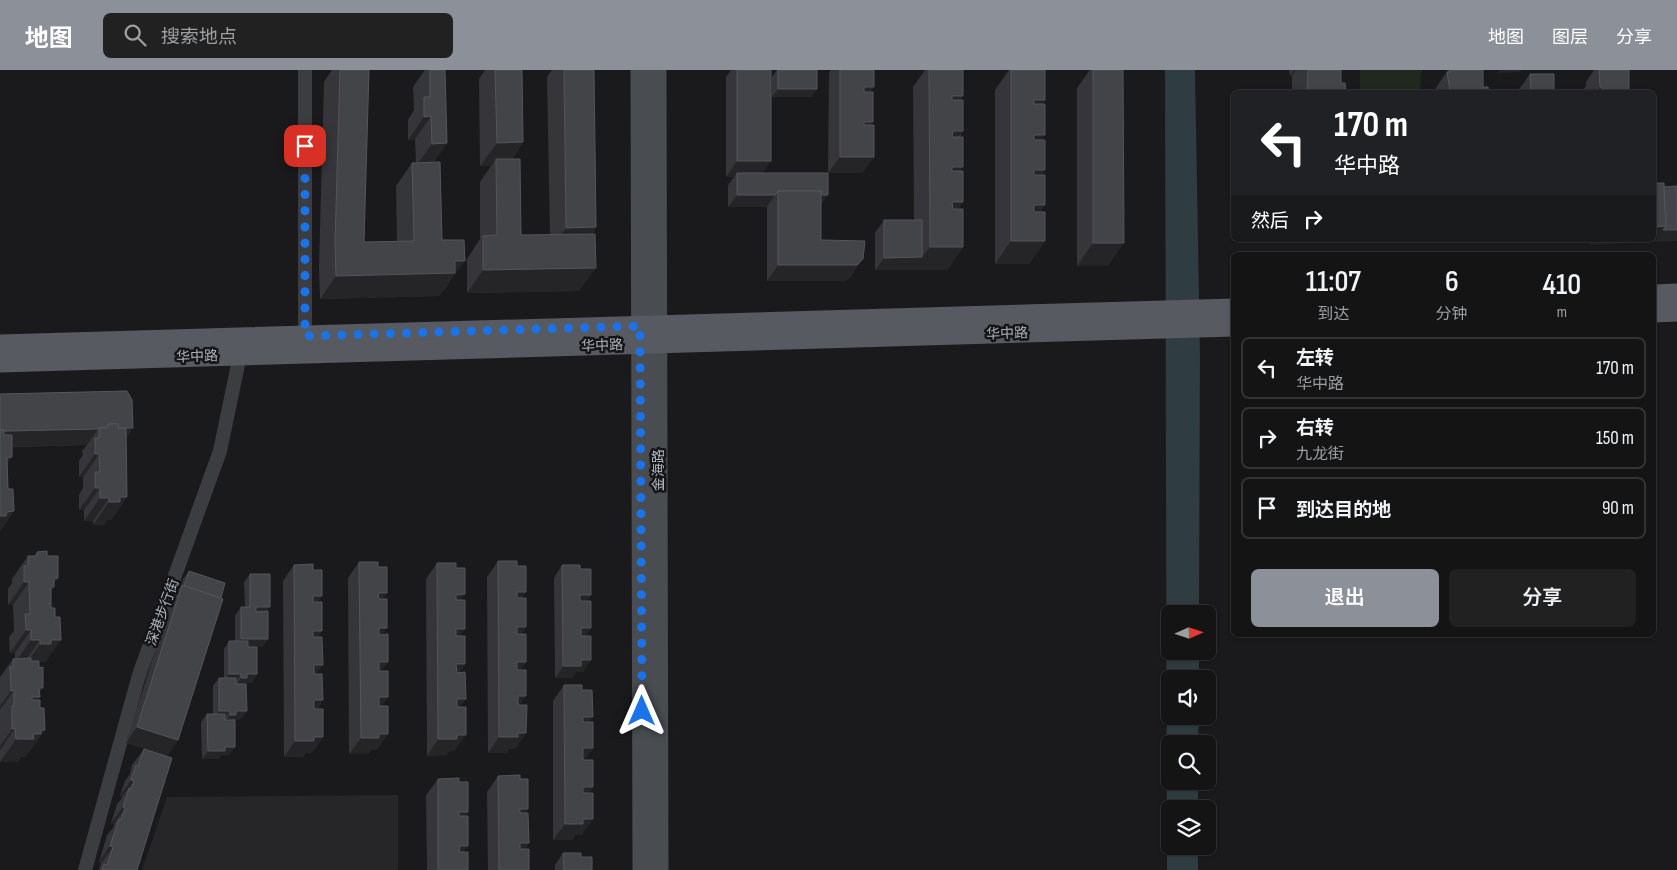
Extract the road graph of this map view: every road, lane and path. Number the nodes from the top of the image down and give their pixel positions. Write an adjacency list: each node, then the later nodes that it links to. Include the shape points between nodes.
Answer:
1 (305, 70): 11 (street)
2 (640, 70): 10 (main road, 金海路)
3 (657, 70): 10 (main road, 金海路)
4 (1677, 294): 5 (main road)
5 (1656, 295)
6 (1231, 309): 10 (main road, 华中路)
7 (1677, 311): 8 (main road)
8 (1656, 312)
9 (1231, 326): 10 (main road, 华中路)
10 (649, 335): 11 (main road, 华中路); 13 (main road, 华中路); 16 (main road, 金海路); 17 (main road, 金海路)
11 (305, 336): 12 (main road, 华中路)
12 (0, 345)
13 (240, 355): 14 (main road, 华中路); 15 (street, 深港步行街, via 220,451 139,675)
14 (0, 362)
15 (85, 870)
16 (642, 870)
17 (659, 870)

